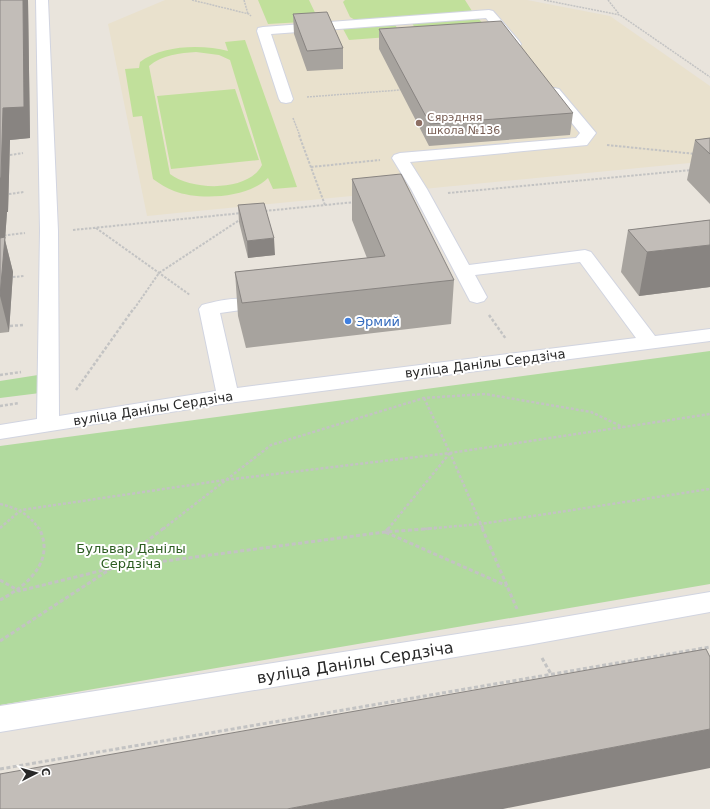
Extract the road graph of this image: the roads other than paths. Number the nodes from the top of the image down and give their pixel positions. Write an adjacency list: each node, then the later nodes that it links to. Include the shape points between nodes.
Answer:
1 (42, 0): 11 (street, via 49,231)
2 (524, 56): 4 (street, via 489,14 263,31)
3 (543, 79): 5 (street, via 588,133 581,142 400,158)
4 (286, 99)
5 (462, 271): 6 (street); 9 (street, via 585,256)
6 (477, 298)
7 (248, 304): 10 (street, via 209,309)
8 (710, 335): 9 (street, вуліца Данілы Сердзіча)
9 (650, 343): 10 (street, вуліца Данілы Сердзіча)
10 (228, 396): 11 (street, вуліца Данілы Сердзіча)
11 (48, 425): 12 (street, вуліца Данілы Сердзіча)
12 (0, 432)
13 (710, 602): 14 (street, вуліца Данілы Сердзіча)
14 (0, 719)

